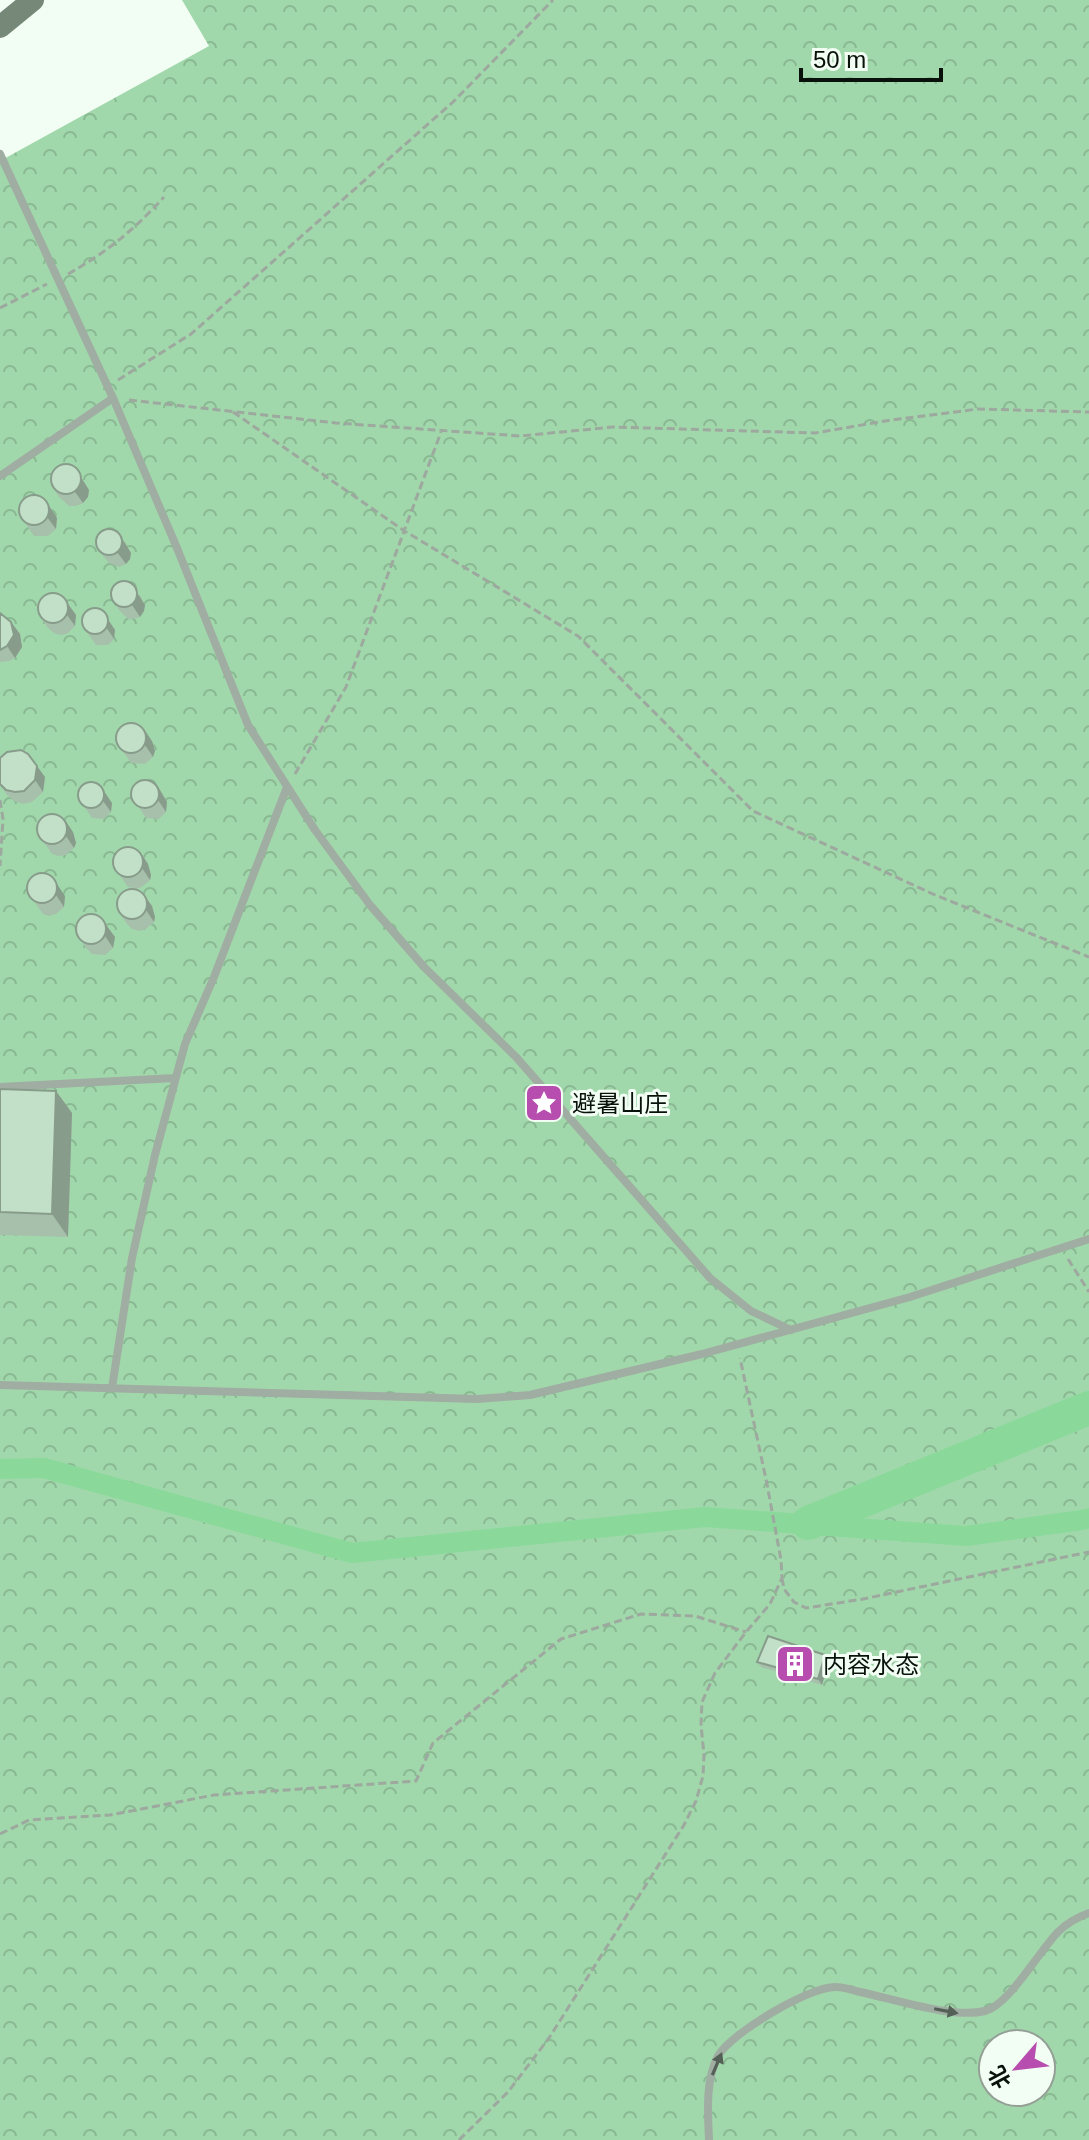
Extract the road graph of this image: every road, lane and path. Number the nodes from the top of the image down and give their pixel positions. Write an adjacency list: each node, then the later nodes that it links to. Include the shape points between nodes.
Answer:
1 (33, 0): 3 (main road)
2 (553, 0): 8 (path, via 453,102 191,334)
3 (0, 27)
4 (0, 154): 6 (lane)
5 (164, 197): 6 (path, via 137,227)
6 (59, 279): 7 (path); 8 (lane)
7 (0, 308)
8 (108, 387): 9 (lane)
9 (113, 398): 10 (path); 13 (lane); 15 (lane, via 248,725)
10 (233, 412): 12 (path); 14 (path)
11 (1089, 412): 12 (path, via 978,409 815,433 613,427 520,436)
12 (441, 431): 14 (path)
13 (0, 476)
14 (403, 530): 15 (path, via 346,687); 18 (path, via 578,636 753,811 935,895)
15 (287, 787): 19 (lane); 24 (lane, via 370,905 424,967 516,1057 710,1278 751,1311)
16 (0, 800): 17 (path)
17 (0, 866)
18 (1089, 957)
19 (175, 1078): 20 (lane); 27 (lane, via 132,1258)
20 (0, 1087)
21 (1089, 1239): 22 (lane)
22 (1062, 1249): 23 (path); 24 (lane)
23 (1089, 1292)
24 (791, 1330): 25 (lane)
25 (737, 1344): 27 (lane, via 530,1395 477,1399); 29 (path)
26 (0, 1385): 27 (lane)
27 (112, 1388)
28 (1089, 1552): 29 (path, via 806,1608 794,1602)
29 (782, 1578): 30 (path, via 770,1604)
30 (746, 1632): 31 (path, via 695,1616 641,1614 561,1639 433,1743 416,1781 214,1795 110,1815 29,1820); 33 (path, via 715,1673 702,1702 703,1776 684,1825 549,2038 508,2092)
31 (0, 1834)
32 (1089, 1913): 34 (lane, one-way to 32, via 710,2082 719,2055 741,2033 798,1997 834,1987 957,2014 988,2011 1059,1931)
33 (459, 2140)
34 (709, 2140)

